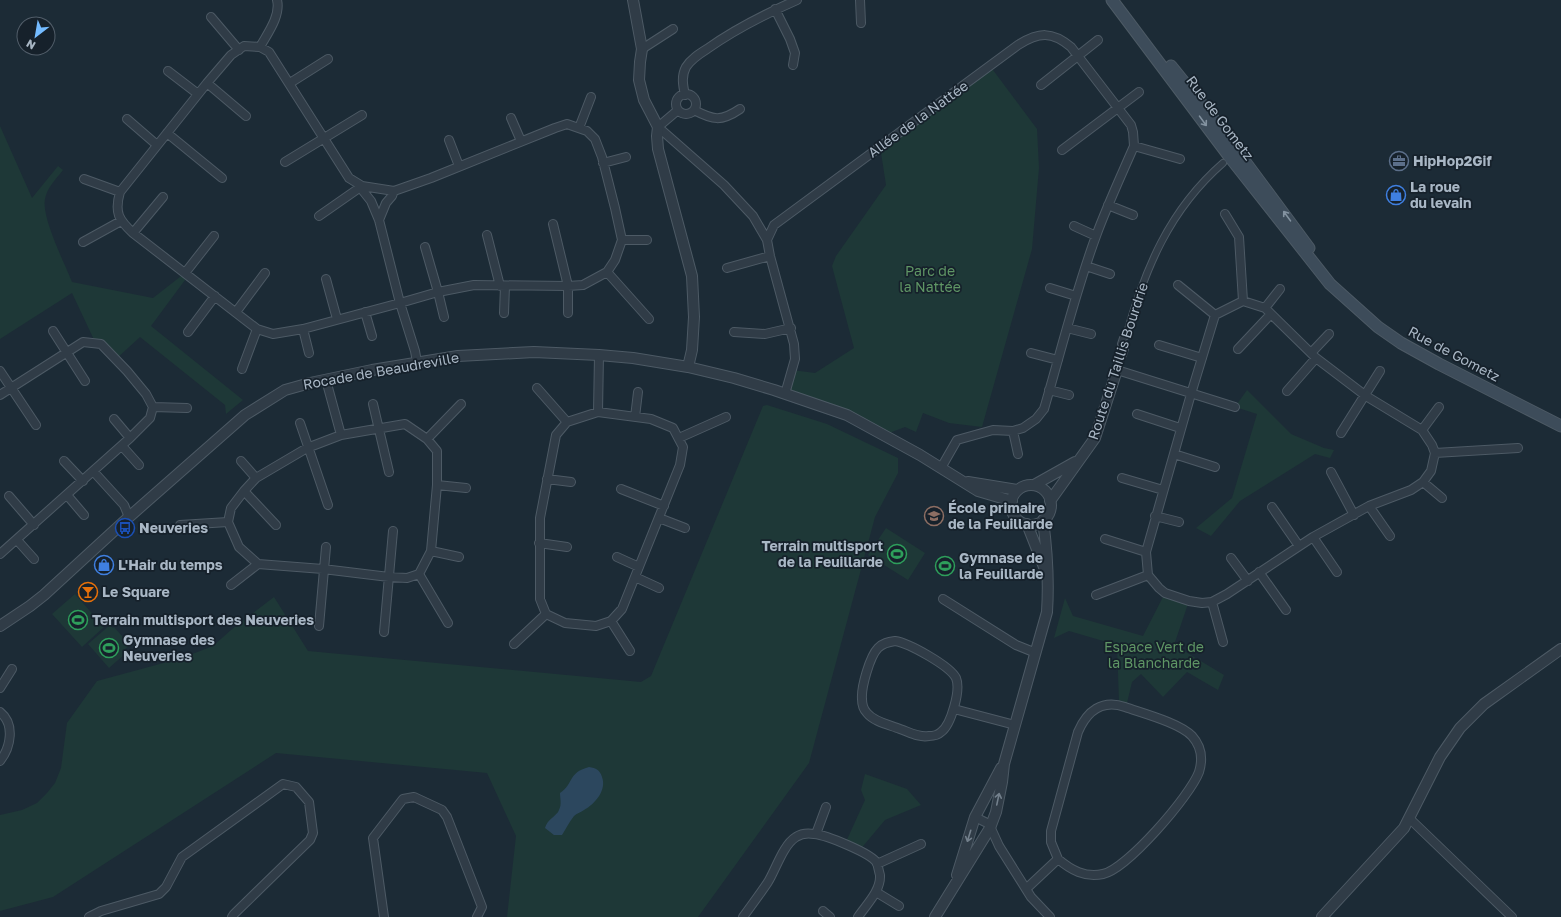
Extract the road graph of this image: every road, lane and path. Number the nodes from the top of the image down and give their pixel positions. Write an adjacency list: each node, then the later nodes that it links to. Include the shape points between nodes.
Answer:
1 (277, 0): 12 (street, via 277,15)
2 (633, 0): 13 (street)
3 (797, 0): 7 (street)
4 (860, 0): 9 (street)
5 (1112, 0): 49 (main road, Rue de Gometz, one-way to 49)
6 (1116, 0): 49 (main road, Rue de Gometz, via 1186,84)
7 (775, 9): 17 (street, via 795,53); 24 (street, via 720,39 693,58 685,68 682,79)
8 (212, 17): 14 (street)
9 (862, 23)
10 (673, 30): 13 (street)
11 (1098, 40): 15 (street)
12 (260, 47): 14 (street, via 244,46); 20 (street, via 269,52)
13 (642, 49): 34 (street, via 640,86)
14 (238, 50): 19 (street)
15 (1078, 56): 21 (street); 26 (street, Allée de la Nattée); 70 (street, Allée de la Nattée, via 1062,39 1041,34 1030,37 782,218 774,225)
16 (328, 60): 20 (street)
17 (793, 65)
18 (168, 71): 23 (street)
19 (207, 83): 23 (street); 31 (street)
20 (290, 83): 37 (street)
21 (1041, 85)
22 (1139, 92): 26 (street)
23 (198, 94): 36 (street)
24 (685, 95): 28 (street, via 677,100); 29 (street, via 691,96 695,101)
25 (591, 97): 35 (street)
26 (1118, 108): 41 (street, Allée de la Nattée, via 1131,125); 42 (street)
27 (740, 109): 29 (street, via 729,116 717,118 709,118)
28 (678, 110): 29 (street, via 686,114); 34 (street)
29 (694, 110)
30 (362, 115): 37 (street)
31 (246, 116)
32 (511, 118): 39 (street)
33 (126, 120): 40 (street)
34 (658, 127): 70 (street, via 724,185 753,216); 120 (street, via 658,149 692,276 694,317)
35 (579, 128): 39 (street, via 568,124); 46 (street, via 596,139)
36 (167, 133): 40 (street); 50 (street)
37 (324, 138): 45 (street); 52 (street, via 349,178)
38 (449, 140): 48 (street)
39 (521, 141): 48 (street)
40 (157, 145): 54 (street)
41 (1134, 146): 44 (street); 56 (street)
42 (1062, 150)
43 (626, 157): 46 (street)
44 (1180, 159)
45 (285, 162)
46 (603, 163): 68 (street)
47 (1223, 163): 122 (street, Route du Taillis Bourdrie, via 1208,176 1180,209 1159,245 1135,305 1126,336 1123,338 1121,344 1125,349)
48 (459, 166): 53 (street)
49 (1251, 177): 151 (main road, Rue de Gometz, via 1306,250 1333,281 1341,295 1378,327 1439,364)
50 (222, 178)
51 (84, 179): 54 (street)
52 (362, 186): 53 (street); 59 (street); 60 (street)
53 (394, 191): 60 (street)
54 (120, 192): 61 (street, via 117,203)
55 (163, 197): 64 (street)
56 (1108, 205): 58 (street); 67 (street)
57 (1225, 214): 89 (street, via 1239,237)
58 (1133, 215)
59 (319, 216)
60 (379, 220): 90 (street)
61 (121, 221): 64 (street); 71 (street)
62 (553, 224): 83 (street)
63 (1074, 226): 67 (street)
64 (133, 233): 77 (street)
65 (487, 235): 82 (street)
66 (214, 236): 77 (street)
67 (1096, 236): 74 (street)
68 (622, 240): 69 (street); 76 (street, via 615,260)
69 (647, 240)
70 (768, 240): 73 (street)
71 (83, 242)
72 (425, 247): 86 (street)
73 (770, 256): 75 (street); 100 (street)
74 (1086, 266): 79 (street); 88 (street)
75 (727, 268)
76 (607, 272): 83 (street, via 583,285); 99 (street)
77 (184, 273): 87 (street)
78 (265, 273): 92 (street)
79 (1110, 274)
80 (326, 279): 98 (street)
81 (1178, 285): 96 (street)
82 (503, 286): 83 (street); 86 (street, via 474,285); 94 (street)
83 (568, 286): 95 (street)
84 (1050, 288): 88 (street)
85 (1280, 289): 91 (street)
86 (438, 292): 90 (street); 97 (street)
87 (214, 296): 92 (street); 105 (street)
88 (1076, 296): 101 (street)
89 (1243, 301): 91 (street); 96 (street)
90 (400, 302): 93 (street); 119 (street)
91 (1268, 311): 111 (street); 116 (street)
92 (236, 312): 102 (street)
93 (365, 312): 98 (street); 109 (street)
94 (504, 313)
95 (568, 313)
96 (1215, 315): 117 (street)
97 (444, 317)
98 (337, 319): 103 (street)
99 (649, 319)
100 (790, 328): 106 (street, via 765,334); 132 (street, via 795,359)
101 (1067, 328): 107 (street); 118 (street)
102 (257, 329): 103 (street, via 273,334); 121 (street)
103 (303, 330): 113 (street)
104 (53, 331): 112 (street)
105 (188, 332)
106 (734, 332)
107 (1092, 334)
108 (1329, 334): 116 (street)
109 (372, 336)
110 (1158, 345): 117 (street)
111 (1238, 349)
112 (66, 353): 126 (street); 128 (street); 139 (street, via 83,342 101,344 142,388)
113 (309, 353)
114 (1031, 353): 118 (street)
115 (599, 355): 119 (street, Rocade de Beaudreville, via 534,352 458,356); 120 (street, Rocade de Beaudreville); 143 (street)
116 (1314, 356): 130 (street); 136 (street)
117 (1202, 358): 133 (street)
118 (1058, 360): 129 (street)
119 (417, 362): 125 (street, Rocade de Beaudreville)
120 (688, 367): 132 (street, Rocade de Beaudreville)
121 (242, 369)
122 (1117, 370): 133 (street); 167 (street, Route du Taillis Bourdrie, via 1095,438)
123 (0, 371): 128 (street)
124 (1380, 372): 136 (street)
125 (326, 380): 157 (street); 201 (street, Rocade de Beaudreville, via 285,390 245,415)
126 (85, 381)
127 (537, 388): 148 (street)
128 (10, 389): 134 (street); 150 (street)
129 (1050, 390): 135 (street); 155 (street, via 1044,409 1036,419)
130 (1287, 391)
131 (638, 392): 145 (street)
132 (785, 394): 172 (street, Rocade de Beaudreville, via 847,415)
133 (1190, 394): 140 (street); 152 (street)
134 (0, 395)
135 (1069, 395)
136 (1366, 396): 154 (street); 156 (street)
137 (373, 404): 153 (street)
138 (461, 404): 159 (street)
139 (152, 407): 142 (street); 158 (street, via 150,418)
140 (1236, 407)
141 (1439, 407): 154 (street)
142 (187, 408)
143 (598, 412): 145 (street); 148 (street)
144 (1137, 414): 152 (street)
145 (635, 417): 160 (street, via 651,419 673,428)
146 (726, 417): 160 (street)
147 (114, 419): 158 (street)
148 (567, 422): 178 (street, via 556,435)
149 (300, 423): 162 (street)
150 (36, 425)
151 (1561, 426)
152 (1180, 428): 166 (street)
153 (378, 429): 157 (street); 159 (street, via 405,424); 174 (street)
154 (1422, 430): 164 (street)
155 (1013, 431): 165 (street); 172 (street, via 994,430 957,440)
156 (1341, 433)
157 (341, 435): 162 (street)
158 (130, 438): 161 (street)
159 (427, 438): 183 (street, via 437,451)
160 (679, 438): 196 (street, via 683,447 680,465)
161 (122, 446): 170 (street); 173 (street)
162 (308, 448): 176 (street); 195 (street)
163 (1518, 448): 164 (street)
164 (1434, 453): 182 (street, via 1431,471)
165 (1018, 454)
166 (1174, 454): 171 (street); 188 (street)
167 (1078, 460): 184 (street, Route du Taillis Bourdrie); 194 (street, Route du Taillis Bourdrie)
168 (64, 461): 179 (street)
169 (241, 461): 176 (street)
170 (139, 465)
171 (1215, 467)
172 (941, 468): 181 (street, Rocade de Beaudreville)
173 (93, 472): 179 (street); 201 (street, via 124,505)
174 (388, 472)
175 (1331, 472): 200 (street)
176 (256, 478): 189 (street)
177 (1122, 478): 188 (street)
178 (547, 479): 180 (street); 217 (street, via 540,518)
179 (83, 480): 190 (street)
180 (572, 482)
181 (966, 482): 187 (street, Rocade de Beaudreville); 193 (street, Rocade de Beaudreville, via 978,491)
182 (1424, 482): 192 (street); 197 (street, via 1411,490)
183 (437, 485): 185 (street); 221 (street)
184 (1034, 485): 187 (street); 194 (street, via 1044,490)
185 (466, 488)
186 (621, 489): 196 (street)
187 (1018, 490): 193 (street)
188 (1163, 490): 202 (street)
189 (244, 491): 205 (street, via 231,508); 210 (street)
190 (67, 495): 199 (street); 208 (street)
191 (9, 496): 208 (street)
192 (1442, 498)
193 (1012, 501): 207 (street, via 1013,513 1021,522)
194 (1050, 501): 204 (street, via 1049,512)
195 (328, 505)
196 (664, 506): 203 (street)
197 (1370, 506): 200 (street); 213 (street)
198 (1272, 507): 218 (street)
199 (84, 515)
200 (1354, 515): 214 (street)
201 (129, 516): 248 (street, Rocade de Beaudreville, via 44,595)
202 (1155, 516): 206 (street); 222 (street)
203 (659, 518): 211 (street); 229 (street)
204 (1043, 520): 207 (street); 237 (street)
205 (228, 522): 209 (street); 228 (street, via 239,547)
206 (1179, 522)
207 (1027, 524): 237 (street)
208 (34, 525): 216 (street)
209 (180, 525)
210 (276, 525)
211 (685, 528)
212 (393, 531): 235 (street)
213 (1390, 536)
214 (1312, 537): 218 (street); 232 (street)
215 (1105, 538): 222 (street)
216 (17, 540): 223 (street); 227 (street)
217 (539, 543): 220 (street); 245 (street, via 540,599)
218 (1299, 546): 231 (street)
219 (326, 547): 230 (street)
220 (567, 547)
221 (431, 552): 224 (street); 233 (street)
222 (1146, 552): 234 (street)
223 (0, 554)
224 (459, 557)
225 (617, 558): 229 (street)
226 (1231, 558): 238 (street)
227 (34, 559)
228 (258, 564): 230 (street); 239 (street)
229 (639, 567): 236 (street)
230 (323, 569): 235 (street); 249 (street)
231 (1259, 572): 238 (street); 244 (street)
232 (1337, 572)
233 (419, 574): 235 (street, via 407,578); 247 (street)
234 (1148, 575): 241 (street); 243 (street, via 1165,593 1202,603)
235 (389, 577): 250 (street)
236 (635, 578): 240 (street); 246 (street, via 622,609)
237 (1048, 579): 255 (street, via 1047,612)
238 (1248, 581): 243 (street)
239 (231, 585)
240 (659, 588)
241 (1096, 595)
242 (942, 599): 255 (street, via 1016,645)
243 (1212, 602): 251 (street)
244 (1286, 610)
245 (546, 614): 246 (street, via 565,623 596,626); 252 (street)
246 (611, 621): 254 (street)
247 (448, 623)
248 (0, 626)
249 (319, 626)
250 (384, 632)
251 (1223, 642)
252 (514, 644)
253 (1561, 649): 265 (street, via 1484,704 1460,728 1440,757)
254 (630, 651)
255 (1036, 653): 260 (street)
256 (12, 669): 257 (street)
257 (0, 688)
258 (954, 709): 258 (street, via 942,732 930,736 918,735 872,718 867,713 862,699 872,656 886,642 903,642 948,668 957,680); 260 (street)
259 (0, 712): 261 (street, via 10,728 8,750)
260 (1015, 725): 262 (street)
261 (0, 760)
262 (1004, 764): 264 (street); 266 (street, one-way to 262, via 996,812)
263 (826, 807): 267 (street)
264 (975, 817): 266 (street, via 989,824); 273 (street, one-way to 273)
265 (1409, 818): 287 (street, via 1388,847); 288 (street)
266 (990, 828): 269 (street); 270 (street)
267 (816, 834): 272 (street, via 854,848); 282 (street, via 802,834 790,841 768,881)
268 (921, 844): 272 (street)
269 (981, 844): 270 (street, via 991,843); 273 (street)
270 (999, 846): 274 (street)
271 (1058, 859): 271 (street, via 1051,842 1053,822 1078,732 1088,713 1097,708 1120,705 1177,726 1192,735 1201,754 1201,764 1195,781 1173,811 1128,858 1114,870 1094,875 1075,871); 274 (street)
272 (877, 864): 275 (street, via 880,876)
273 (955, 883): 285 (street)
274 (1026, 889): 286 (street, via 1036,904)
275 (876, 892): 276 (street); 284 (street)
276 (899, 906)
277 (823, 912): 283 (street)
278 (89, 917): 279 (street, via 159,894 166,887 182,857 284,784 296,787 309,802 313,833 310,840)
279 (232, 917)
280 (384, 917): 281 (street, via 373,838 403,799 414,797 442,810 447,817 482,907)
281 (477, 917)
282 (742, 917)
283 (830, 917)
284 (858, 917)
285 (935, 917)
286 (1050, 917)
287 (1322, 917)
288 (1512, 917)

